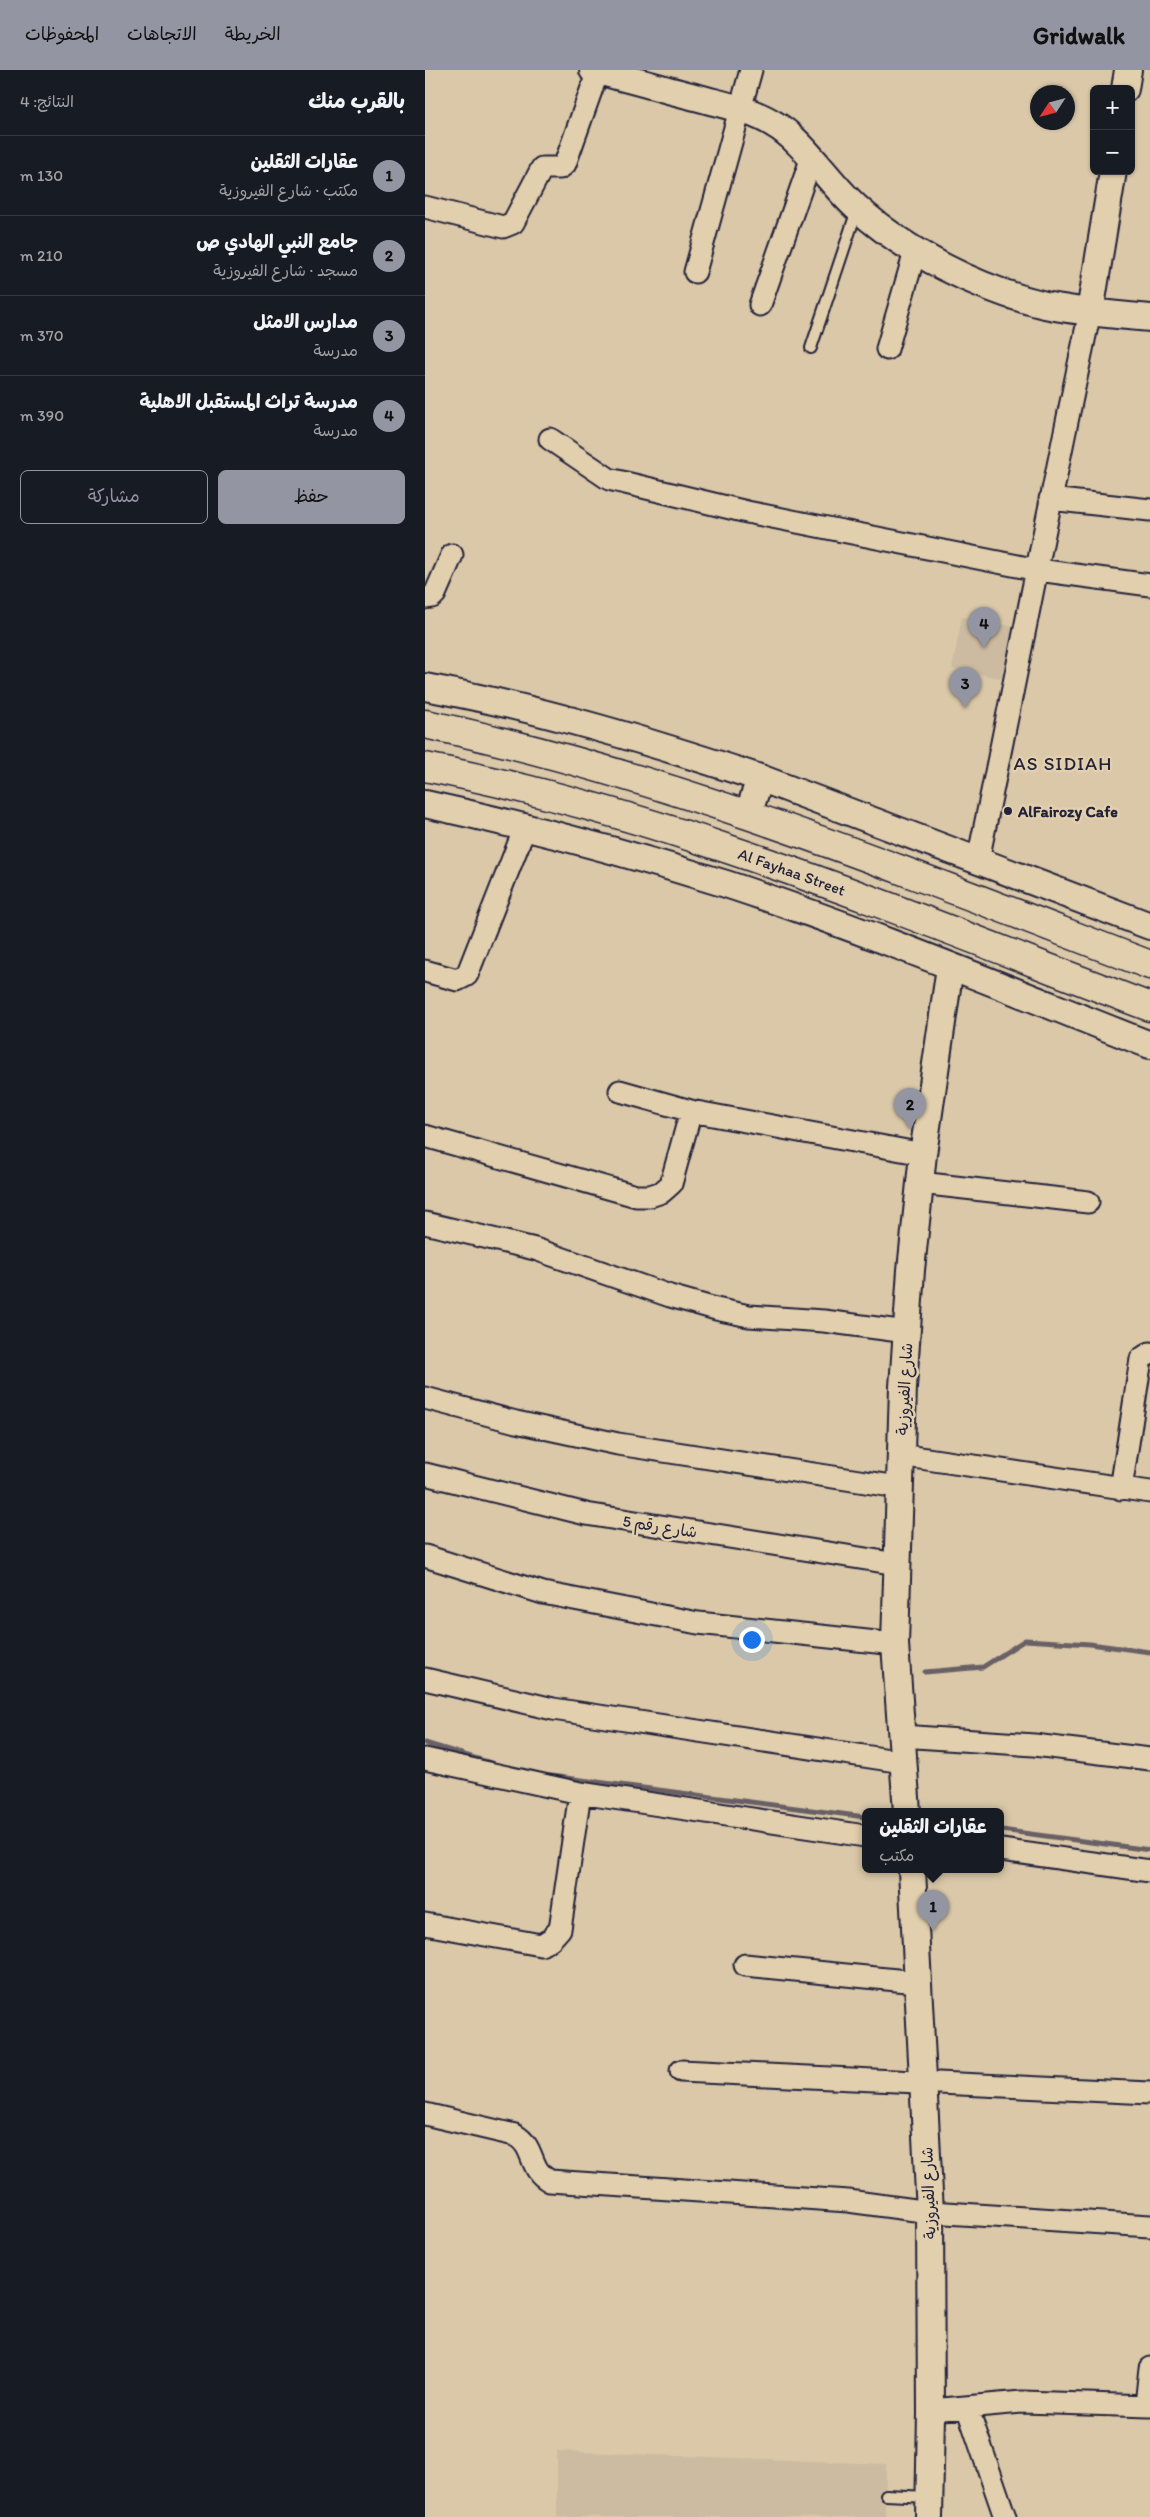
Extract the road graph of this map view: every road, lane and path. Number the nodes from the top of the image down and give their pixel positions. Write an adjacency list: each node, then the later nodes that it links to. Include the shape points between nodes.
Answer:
1 (751, 70): 5 (street)
2 (1128, 70): 4 (street)
3 (596, 71): 5 (street); 8 (street, via 565,164 560,168 543,168 513,223 503,227)
4 (1126, 85)
5 (742, 109): 6 (street, via 786,131); 11 (street)
6 (811, 160): 9 (street); 12 (street)
7 (1112, 175): 13 (street)
8 (425, 207)
9 (857, 209): 10 (street); 15 (lane)
10 (915, 252): 13 (street, via 996,289 1045,304); 16 (street)
11 (695, 272)
12 (760, 305)
13 (1090, 312): 14 (street); 18 (street)
14 (1150, 318)
15 (811, 348)
16 (887, 348)
17 (550, 439): 21 (street, via 609,479 747,512)
18 (1049, 499): 19 (street); 21 (street)
19 (1150, 510)
20 (452, 555): 23 (street, via 435,594)
21 (1038, 570): 22 (street); 32 (street)
22 (1150, 585)
23 (425, 598)
24 (425, 687): 27 (street, via 537,712)
25 (425, 724): 29 (highway, via 601,768)
26 (425, 767): 31 (highway, Al Fayhaa Street, via 591,805)
27 (760, 778): 29 (street); 32 (street)
28 (425, 804): 30 (street)
29 (748, 815): 34 (highway)
30 (526, 826): 33 (street); 39 (street, via 467,975 457,980)
31 (739, 851): 33 (street); 36 (highway, Al Fayhaa Street)
32 (978, 860): 35 (street)
33 (726, 885): 38 (street)
34 (997, 907): 36 (highway); 37 (highway)
35 (1150, 926)
36 (983, 944): 40 (highway, Al Fayhaa Street)
37 (1150, 965)
38 (950, 967): 41 (street); 45 (street, شارع الفيروزية)
39 (425, 971)
40 (1150, 1008)
41 (1150, 1045)
42 (620, 1091): 43 (street)
43 (691, 1111): 44 (street, via 671,1184 650,1196 637,1196); 45 (street)
44 (425, 1136)
45 (923, 1154): 46 (street, شارع الفيروزية)
46 (920, 1183): 47 (street); 49 (street, شارع الفيروزية)
47 (1088, 1202)
48 (425, 1223): 49 (street, via 535,1249 670,1296 725,1310 767,1318 824,1321)
49 (907, 1332): 52 (street, شارع الفيروزية)
50 (1150, 1353): 55 (street, via 1141,1359)
51 (425, 1398): 54 (street, via 618,1444)
52 (900, 1454): 54 (street, شارع الفيروزية); 55 (street)
53 (425, 1474): 58 (street, شارع رقم 5, via 586,1514)
54 (899, 1487): 58 (street, شارع الفيروزية)
55 (1121, 1489): 56 (street)
56 (1150, 1492)
57 (425, 1556): 59 (street, via 543,1593 698,1623)
58 (897, 1564): 59 (street, شارع الفيروزية)
59 (895, 1644): 61 (street, شارع الفيروزية)
60 (425, 1679): 64 (street, via 553,1709)
61 (901, 1736): 63 (street, via 1034,1745); 64 (street, شارع الفيروزية)
62 (425, 1759): 65 (street)
63 (1150, 1759)
64 (903, 1762): 66 (street, شارع الفيروزية)
65 (580, 1793): 67 (street); 71 (street, via 560,1929 551,1939 541,1945)
66 (907, 1808)
67 (862, 1836)
68 (1004, 1850): 69 (street)
69 (1150, 1871)
70 (912, 1873): 73 (street, شارع الفيروزية)
71 (425, 1924)
72 (745, 1965): 73 (street)
73 (917, 1982): 75 (street, شارع الفيروزية)
74 (681, 2071): 75 (street)
75 (923, 2083): 76 (street); 78 (street, شارع الفيروزية)
76 (1150, 2094)
77 (425, 2114): 78 (street, via 515,2135 524,2141 542,2177 550,2181 848,2202)
78 (930, 2212): 79 (street); 83 (street, شارع الفيروزية)
79 (1150, 2226)
80 (1150, 2368): 81 (street)
81 (1148, 2406): 82 (street, via 1022,2402)
82 (967, 2407): 83 (street); 86 (street)
83 (931, 2410): 85 (street, شارع الفيروزية)
84 (885, 2495): 85 (lane)
85 (929, 2507)
86 (1005, 2517)

